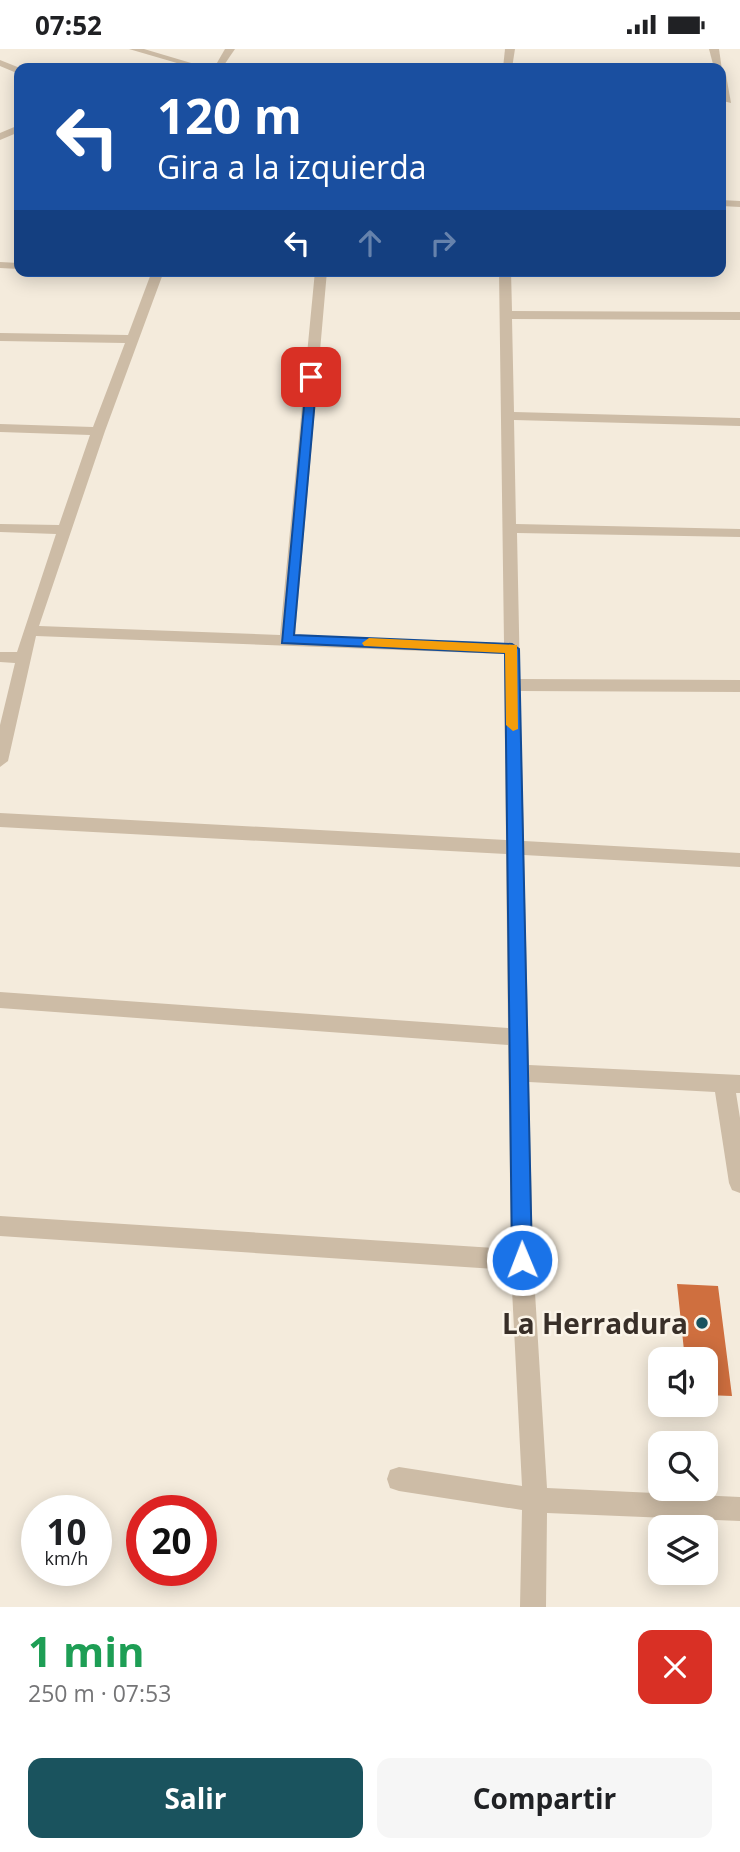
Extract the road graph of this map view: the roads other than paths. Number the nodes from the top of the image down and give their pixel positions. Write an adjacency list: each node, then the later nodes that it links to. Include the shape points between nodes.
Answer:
1 (134, 49): 2 (street)
2 (162, 59): 3 (street); 4 (street)
3 (154, 63)
4 (180, 63)
5 (156, 277): 11 (street)
6 (320, 277): 21 (street)
7 (505, 277): 8 (street)
8 (506, 315): 9 (street); 12 (street)
9 (740, 316)
10 (0, 337): 11 (street)
11 (132, 339): 15 (street)
12 (508, 416): 13 (street); 17 (street)
13 (740, 422)
14 (0, 428): 15 (street)
15 (97, 431): 18 (street)
16 (0, 528): 18 (street)
17 (510, 529): 19 (street); 22 (street)
18 (65, 530): 20 (street)
19 (740, 533)
20 (30, 631): 21 (street); 24 (street)
21 (286, 640): 22 (street)
22 (512, 649): 25 (street)
23 (0, 657): 24 (street)
24 (22, 658): 27 (street)
25 (512, 685): 26 (street); 29 (street)
26 (740, 686)
27 (0, 761)
28 (0, 820): 29 (street)
29 (516, 850): 30 (street); 32 (street)
30 (740, 860)
31 (0, 1000): 32 (street)
32 (518, 1037): 33 (street)
33 (519, 1073): 34 (street); 37 (street)
34 (732, 1084): 35 (street)
35 (740, 1184)
36 (0, 1226): 37 (street)
37 (522, 1260): 39 (street)
38 (399, 1479): 39 (street)
39 (535, 1500): 40 (street); 41 (street)
40 (740, 1509)
41 (533, 1607)

